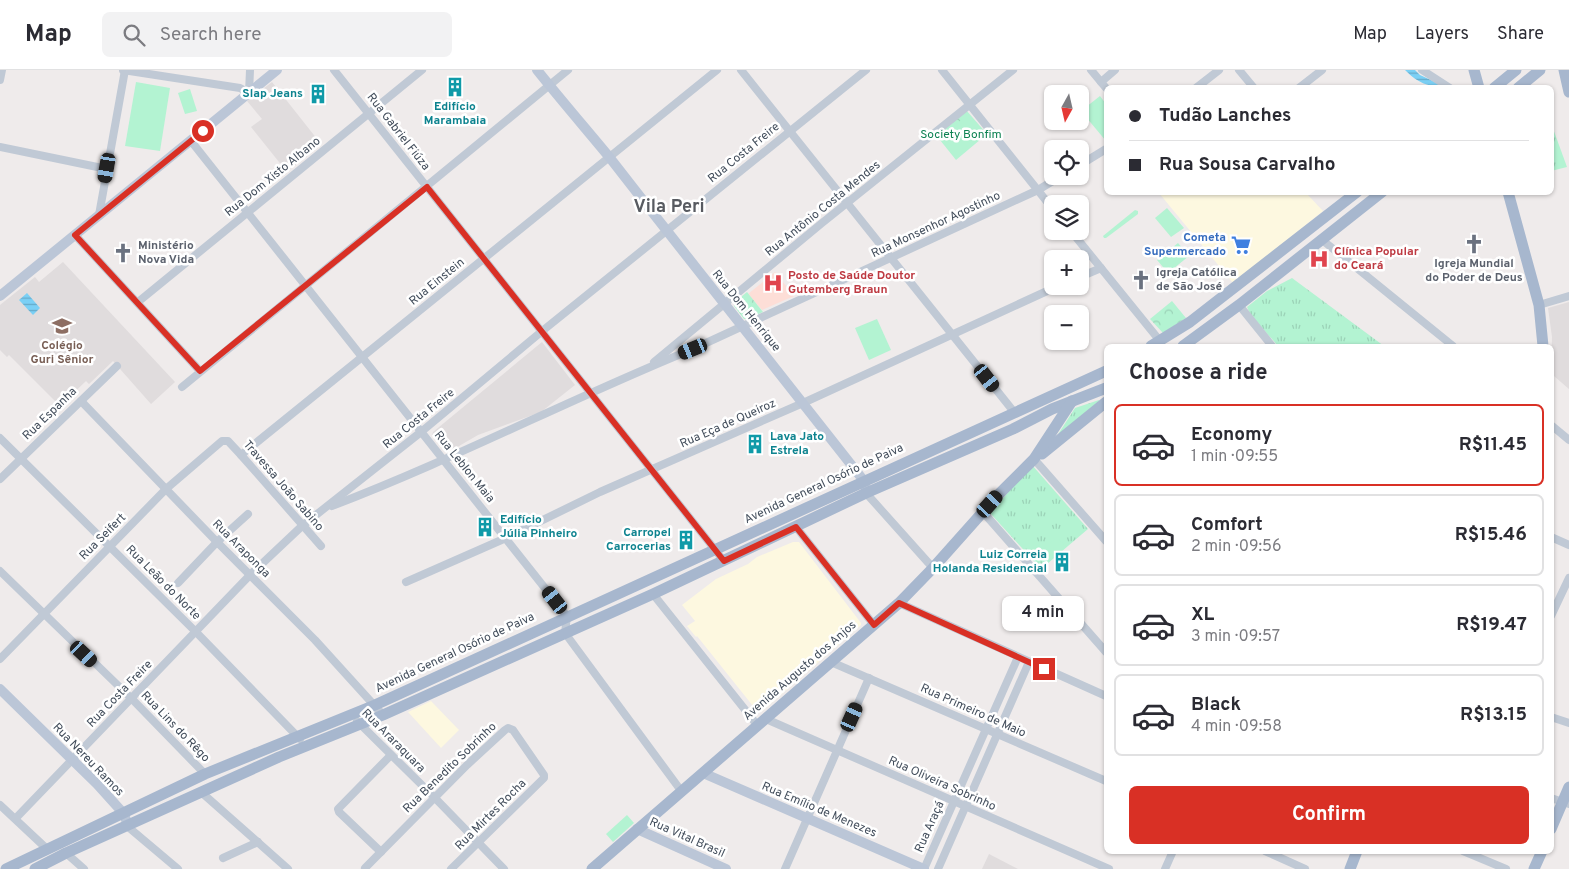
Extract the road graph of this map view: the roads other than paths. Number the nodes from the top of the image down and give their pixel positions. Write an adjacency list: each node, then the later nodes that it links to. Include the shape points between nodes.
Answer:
1 (2, 70): 24 (street)
2 (125, 70): 36 (street, via 240,88); 45 (street)
3 (250, 70): 36 (street)
4 (277, 70): 36 (street)
5 (334, 70): 38 (street, Rua Gabriel Fiúza)
6 (422, 70): 38 (street, Rua Dom Xisto Albano)
7 (537, 70): 26 (street, Rua Dom Henrique)
8 (568, 70): 26 (street)
9 (717, 70): 43 (street, Rua Einstein)
10 (741, 70): 39 (street)
11 (866, 70): 39 (street, Rua Costa Freire)
12 (942, 70): 37 (street)
13 (1013, 70): 37 (street, Rua Antônio Costa Mendes)
14 (1091, 70): 25 (street)
15 (1115, 70): 25 (street)
16 (1219, 70): 27 (street)
17 (1239, 70): 28 (street)
18 (1322, 70): 29 (street)
19 (1422, 70): 30 (street)
20 (1474, 70): 31 (main road)
21 (1516, 70): 32 (main road)
22 (1540, 70): 33 (main road)
23 (1564, 70): 35 (main road)
24 (0, 80)
25 (1101, 82): 34 (street)
26 (549, 85): 43 (street, Rua Dom Henrique); 47 (street)
27 (1200, 85)
28 (1252, 85)
29 (1303, 85)
30 (1445, 85)
31 (1478, 85)
32 (1498, 85)
33 (1522, 85)
34 (1104, 86)
35 (1569, 92)
36 (249, 93): 40 (street)
37 (970, 106): 48 (street); 53 (street, Rua Antônio Costa Mendes)
38 (368, 113): 47 (street, Rua Gabriel Fiúza); 54 (street, Rua Dom Xisto Albano)
39 (790, 131): 53 (street); 56 (street, Rua Costa Freire)
40 (191, 141): 54 (street, Rua Leblon Maia); 55 (street)
41 (0, 147): 45 (street)
42 (1104, 150): 44 (street)
43 (609, 158): 56 (street, Rua Dom Henrique); 61 (street, Rua Einstein)
44 (1089, 159)
45 (107, 168): 55 (street)
46 (1046, 185): 48 (street, Rua Monsenhor Agostinho)
47 (427, 187): 61 (street, Rua Gabriel Fiúza); 64 (street)
48 (1038, 190): 52 (street); 60 (street, Rua Monsenhor Agostinho)
49 (1353, 195): 75 (main road, via 1190,322)
50 (1378, 195): 58 (main road)
51 (1509, 195): 70 (main road)
52 (1044, 198)
53 (848, 203): 60 (street); 69 (street, Rua Antônio Costa Mendes)
54 (247, 212): 64 (street, Rua Leblon Maia); 68 (street, Rua Dom Xisto Albano)
55 (99, 215): 57 (street)
56 (666, 232): 69 (street, Rua Dom Henrique); 73 (street, Rua Costa Freire)
57 (75, 235): 66 (street); 68 (street)
58 (1321, 239): 71 (main road); 78 (street)
59 (1078, 240): 62 (street)
60 (892, 258): 72 (street, Rua Monsenhor Agostinho); 74 (street)
61 (484, 259): 73 (street, Rua Gabriel Fiúza); 80 (street, Rua Einstein)
62 (1101, 268): 63 (street); 75 (street)
63 (1089, 273)
64 (306, 285): 80 (street, Rua Leblon Maia); 83 (street)
65 (1044, 292): 74 (street, Rua Eça de Queiroz)
66 (0, 296)
67 (1569, 296): 70 (street)
68 (138, 302): 83 (street)
69 (724, 304): 72 (street, Rua Dom Henrique); 82 (street, Rua Antônio Costa Mendes)
70 (1539, 304): 79 (main road)
71 (1239, 305): 76 (main road); 77 (street)
72 (742, 326): 82 (street, Rua Monsenhor Agostinho); 91 (street, Rua Dom Henrique)
73 (541, 332): 88 (street, Rua Gabriel Fiúza); 95 (street, Rua Costa Freire)
74 (952, 334): 91 (street, Rua Eça de Queiroz); 93 (street)
75 (1156, 343)
76 (1186, 344)
77 (1270, 344)
78 (1451, 344)
79 (1543, 344)
80 (363, 357): 95 (street, Rua Leblon Maia); 99 (street, Rua Einstein)
81 (117, 366): 89 (street, Rua Espanha)
82 (649, 366): 88 (street, Rua Monsenhor Agostinho)
83 (200, 371): 86 (street)
84 (1104, 372): 85 (main road, Avenida General Osório de Paiva)
85 (1092, 378): 90 (main road, Avenida Augusto dos Anjos); 93 (main road, Avenida General Osório de Paiva)
86 (182, 387)
87 (1104, 389): 90 (main road, Avenida General Osório de Paiva)
88 (590, 394): 102 (street, Rua Monsenhor Agostinho); 103 (street, Rua Gabriel Fiúza)
89 (80, 401): 100 (street, Rua Espanha); 106 (street, Rua Araponga)
90 (1071, 402): 101 (main road, Avenida Augusto dos Anjos); 107 (main road, Avenida General Osório de Paiva)
91 (803, 403): 103 (street, Rua Eça de Queiroz); 105 (street, Rua Dom Henrique)
92 (1104, 404): 101 (main road, Avenida Augusto dos Anjos)
93 (1014, 412): 105 (main road, Avenida General Osório de Paiva)
94 (1554, 428): 97 (street)
95 (421, 432): 102 (street, Rua Leblon Maia); 108 (street, Rua Costa Freire)
96 (0, 438): 100 (street, Rua Leão do Norte)
97 (1569, 440)
98 (228, 441): 99 (street, Travessa João Sabino); 106 (street, Rua Seifert, via 222,441)
99 (241, 455): 111 (street, Travessa João Sabino)
100 (21, 458): 104 (street, Rua Espanha); 118 (street, Rua Leão do Norte)
101 (1034, 458): 109 (main road, Avenida Augusto dos Anjos); 115 (street)
102 (443, 460): 108 (street, Rua Monsenhor Agostinho); 113 (street, Rua Leblon Maia)
103 (650, 470): 113 (street, Rua Eça de Queiroz); 120 (street, Rua Gabriel Fiúza)
104 (0, 479)
105 (864, 481): 107 (street, Rua Dom Henrique); 120 (main road, Avenida General Osório de Paiva)
106 (166, 489): 116 (street, Rua Araponga); 118 (street, Rua Seifert)
107 (866, 493): 112 (main road, Avenida General Osório de Paiva); 122 (street)
108 (324, 510): 111 (street, Rua Costa Freire)
109 (983, 512): 122 (main road, Avenida Augusto dos Anjos); 136 (street)
110 (248, 514): 116 (street)
111 (302, 526): 119 (street, Travessa João Sabino); 124 (street, Rua Costa Freire)
112 (796, 527): 121 (main road, Avenida General Osório de Paiva); 133 (street)
113 (506, 538): 126 (street, Rua Eça de Queiroz); 132 (street, Rua Leblon Maia)
114 (1554, 538): 117 (street)
115 (1104, 539)
116 (217, 542): 124 (street, Rua Araponga); 127 (street)
117 (1569, 545)
118 (109, 546): 131 (street, Rua Seifert); 134 (street, Rua Leão do Norte)
119 (321, 546)
120 (715, 549): 121 (street, Rua Gabriel Fiúza); 132 (main road, Avenida General Osório de Paiva)
121 (724, 561): 128 (main road, Avenida General Osório de Paiva)
122 (934, 568): 129 (main road, Avenida Augusto dos Anjos)
123 (0, 571): 131 (street, Rua Lins do Rêgo)
124 (250, 575): 134 (street, Rua Costa Freire); 147 (street, Rua Araponga)
125 (1569, 578): 130 (street)
126 (406, 582)
127 (178, 583)
128 (653, 594): 135 (main road, Avenida General Osório de Paiva); 151 (street, Rua Oliveira Sobrinho)
129 (899, 603): 133 (main road, Avenida Augusto dos Anjos); 137 (street)
130 (1554, 610)
131 (44, 613): 138 (street, Rua Seifert); 146 (street, Rua Lins do Rêgo)
132 (567, 616): 135 (street); 142 (main road, Avenida General Osório de Paiva)
133 (874, 625): 139 (main road, Avenida Augusto dos Anjos)
134 (196, 632): 146 (street, Rua Costa Freire); 156 (street, Rua Leão do Norte)
135 (565, 633): 144 (main road, Avenida General Osório de Paiva); 167 (street)
136 (1104, 650)
137 (1018, 657): 140 (street); 154 (street, Rua Araçá)
138 (0, 659)
139 (831, 662): 141 (street, Rua Primeiro de Maio); 151 (main road, Avenida Augusto dos Anjos)
140 (1029, 662): 145 (street); 155 (street, Rua Araçá)
141 (870, 678): 154 (street, Rua Primeiro de Maio); 158 (street)
142 (430, 679): 144 (main road); 147 (main road, Avenida General Osório de Paiva)
143 (0, 689): 160 (street, Rua Nereu Ramos)
144 (437, 691): 149 (main road, Avenida General Osório de Paiva)
145 (1104, 695)
146 (132, 699): 160 (street, Rua Costa Freire); 162 (street, Rua Lins do Rêgo)
147 (375, 705): 148 (main road, Avenida General Osório de Paiva); 149 (street, Rua Araponga)
148 (351, 714): 153 (street, Rua Araraquara); 156 (main road, Avenida General Osório de Paiva)
149 (383, 715): 153 (main road, Avenida General Osório de Paiva)
150 (1554, 718): 152 (street)
151 (762, 722): 158 (street, Rua Oliveira Sobrinho); 161 (main road, Avenida Augusto dos Anjos)
152 (1569, 723)
153 (361, 725): 157 (main road, Avenida General Osório de Paiva); 159 (street, Rua Araraquara)
154 (986, 729): 155 (street, Rua Primeiro de Maio); 170 (street, Rua Araçá)
155 (998, 735): 164 (street, Rua Primeiro de Maio); 173 (street, Rua Araçá)
156 (297, 736): 157 (street, Rua Leão do Norte); 162 (main road, Avenida General Osório de Paiva)
157 (307, 746): 166 (main road, Avenida General Osório de Paiva)
158 (838, 750): 170 (street, Rua Oliveira Sobrinho); 176 (street)
159 (391, 755): 168 (street, Rua Araraquara); 183 (street, via 338,809)
160 (73, 760): 174 (street, Rua Nereu Ramos); 175 (street, Rua Costa Freire)
161 (703, 773): 167 (main road, Avenida Augusto dos Anjos); 176 (street, Rua Emílio de Menezes)
162 (204, 774): 174 (main road, Avenida General Osório de Paiva)
163 (545, 776): 168 (street, Rua Benedito Sobrinho, via 516,732 507,729); 181 (street, Rua Mirtes Rocha)
164 (1104, 780)
165 (1569, 787): 171 (main road)
166 (201, 792): 178 (main road, Avenida General Osório de Paiva); 180 (street)
167 (682, 792): 179 (main road, Avenida Augusto dos Anjos)
168 (436, 798): 181 (street, Rua Araraquara); 183 (street, Rua Benedito Sobrinho)
169 (1554, 799): 171 (street)
170 (954, 800): 173 (street, Rua Oliveira Sobrinho); 202 (street, Rua Araçá)
171 (1566, 803): 177 (main road)
172 (0, 805): 175 (street)
173 (965, 806): 203 (street, Rua Araçá); 204 (street, Rua Oliveira Sobrinho)
174 (124, 814): 178 (street, Rua Nereu Ramos); 182 (main road, Avenida General Osório de Paiva)
175 (16, 818): 182 (street)
176 (807, 818): 201 (street); 202 (street, Rua Emílio de Menezes)
177 (1554, 824)
178 (127, 826): 184 (main road, Avenida General Osório de Paiva); 195 (street)
179 (637, 830): 199 (main road, Avenida Augusto dos Anjos); 200 (street, Rua Vital Brasil)
180 (258, 842): 190 (street); 196 (street)
181 (478, 843): 197 (street, Rua Mirtes Rocha); 198 (street, Rua Araraquara)
182 (47, 849): 192 (main road, Avenida General Osório de Paiva)
183 (380, 852): 191 (street, Rua Benedito Sobrinho)
184 (66, 853): 193 (main road, Avenida General Osório de Paiva); 194 (street)
185 (1172, 854): 205 (street)
186 (1272, 854): 206 (street)
187 (1356, 854): 207 (main road)
188 (1471, 854): 208 (street)
189 (1541, 854): 209 (main road)
190 (224, 858)
191 (365, 868)
192 (6, 869)
193 (35, 869)
194 (84, 869)
195 (178, 869)
196 (288, 869)
197 (451, 869)
198 (504, 869)
199 (592, 869)
200 (726, 869)
201 (784, 869)
202 (924, 869)
203 (938, 869)
204 (1109, 869)
205 (1165, 869)
206 (1305, 869)
207 (1350, 869)
208 (1506, 869)
209 (1534, 869)

